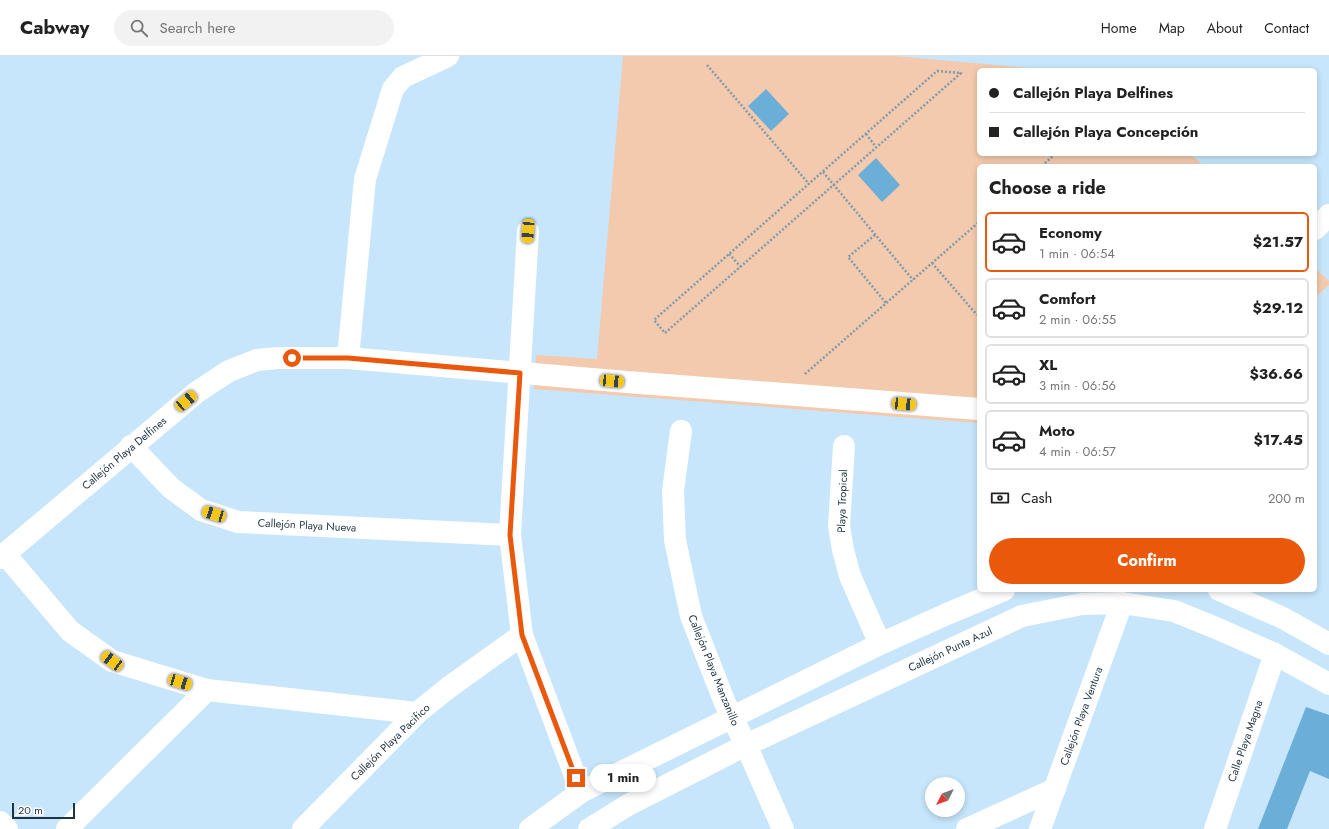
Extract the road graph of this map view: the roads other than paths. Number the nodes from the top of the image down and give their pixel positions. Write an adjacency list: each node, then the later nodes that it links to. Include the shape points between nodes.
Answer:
1 (448, 56): 5 (street, via 403,77 393,89 365,179)
2 (1329, 215): 3 (street)
3 (1317, 227)
4 (528, 231): 6 (street)
5 (348, 358): 6 (street, Callejón Playa Delfines); 9 (street, Callejón Playa Delfines, via 257,360 229,371 197,392)
6 (520, 373): 7 (street, Callejón Playa Delfines); 11 (street)
7 (977, 409)
8 (681, 431): 23 (street, Callejón Playa Manzanillo, via 673,491 674,540 690,616)
9 (131, 446): 11 (street, Callejón Playa Nueva, via 171,488 201,510 238,522); 12 (street, Callejón Playa Delfines)
10 (844, 446): 17 (street, Playa Tropical, via 839,526 843,550 850,576)
11 (510, 535): 16 (street)
12 (3, 556): 21 (street, via 70,631 112,661)
13 (999, 592): 17 (street)
14 (1226, 592): 18 (street, via 1283,618)
15 (1122, 604): 19 (street, Callejón Punta Azul, via 1174,612); 24 (street, Callejón Punta Azul, via 1082,604 1022,616); 25 (street, Callejón Playa Ventura)
16 (522, 635): 22 (street, Callejón Playa Pacifico); 26 (street)
17 (880, 644): 23 (street)
18 (1329, 644)
19 (1275, 654): 20 (street, Callejón Punta Azul); 36 (street, Calle Playa Magna)
20 (1329, 684)
21 (207, 690): 22 (street); 29 (street)
22 (417, 712): 30 (street, Callejón Playa Pacifico)
23 (731, 717): 24 (street, Callejón Playa Manzanillo); 26 (street)
24 (746, 745): 32 (street, Callejón Punta Azul, via 628,805); 33 (street, Callejón Playa Manzanillo)
25 (1055, 789): 34 (street); 35 (street, Callejón Playa Ventura)
26 (581, 792): 31 (street)
27 (0, 822): 28 (street)
28 (8, 829)
29 (67, 829)
30 (303, 829)
31 (530, 829)
32 (589, 829)
33 (783, 829)
34 (967, 829)
35 (1040, 829)
36 (1215, 829)

